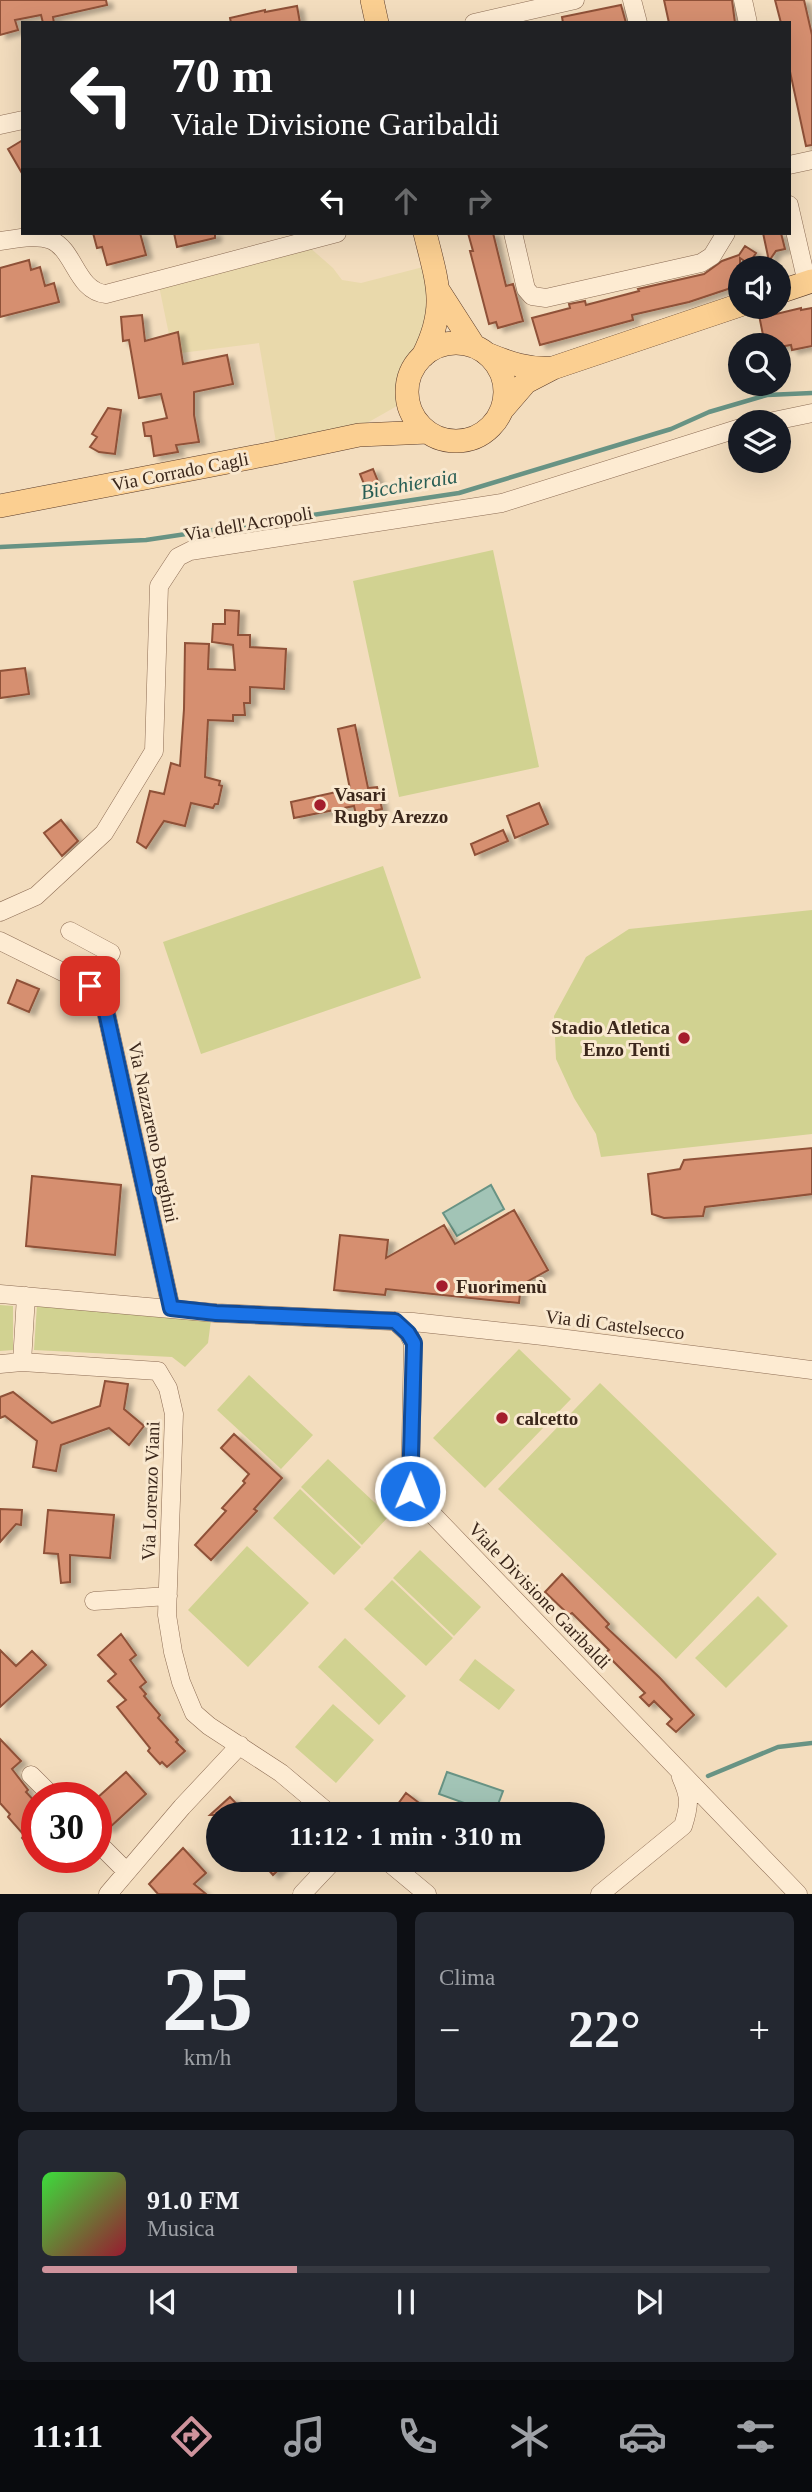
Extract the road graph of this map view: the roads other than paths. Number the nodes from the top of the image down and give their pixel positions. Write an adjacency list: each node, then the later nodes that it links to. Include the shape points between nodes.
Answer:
1 (372, 0): 5 (main road)
2 (575, 0): 6 (street)
3 (632, 0): 7 (street)
4 (743, 0): 8 (street)
5 (377, 21)
6 (483, 21)
7 (637, 21)
8 (748, 21)
9 (21, 120): 10 (street)
10 (0, 124)
11 (812, 160): 12 (street)
12 (791, 165)
13 (791, 213): 19 (street)
14 (329, 235): 18 (street, via 106,294 86,285 54,241)
15 (425, 235): 21 (main road)
16 (513, 235): 17 (street, via 526,289 532,296 546,298 701,263 712,256)
17 (725, 235)
18 (0, 241)
19 (809, 282): 20 (main road)
20 (791, 288)
21 (439, 290): 23 (main road); 24 (main road, via 438,318)
22 (728, 309): 25 (main road)
23 (480, 350): 24 (main road, via 447,344); 25 (main road, via 510,364); 27 (main road, via 498,366 504,381)
24 (423, 356): 26 (main road, via 409,377)
25 (553, 368): 27 (main road, via 526,382)
26 (408, 403): 30 (main road); 32 (main road, Via Corrado Cagli)
27 (500, 412): 30 (main road, via 493,424 469,439 455,441)
28 (812, 413): 29 (street)
29 (791, 417)
30 (428, 432): 32 (main road, Via Corrado Cagli)
31 (728, 432): 34 (street, Via dell'Acropoli, via 502,503 190,551 178,557 159,586 154,751 104,833 36,896)
32 (359, 435): 33 (main road, Via Corrado Cagli)
33 (0, 506)
34 (0, 912)
35 (70, 931): 37 (street, via 111,953)
36 (0, 941): 37 (street)
37 (92, 987): 40 (street, Via Nazzareno Borghini, via 106,1012)
38 (0, 1294): 39 (street)
39 (26, 1296): 40 (street); 44 (street)
40 (171, 1308): 41 (street)
41 (395, 1321): 42 (street, Via di Castelsecco); 43 (street)
42 (443, 1325): 43 (street, via 425,1331); 46 (street, Via di Castelsecco)
43 (414, 1343): 50 (street, Viale Divisione Garibaldi, via 410,1491)
44 (22, 1362): 45 (street); 47 (street, Via Lorenzo Viani, via 158,1371 174,1414)
45 (0, 1364)
46 (812, 1370)
47 (168, 1596): 48 (street); 49 (street, Via Lorenzo Viani, via 173,1652 194,1713)
48 (94, 1601)
49 (240, 1745): 53 (street, Via Lorenzo Viani); 55 (street)
50 (674, 1764): 61 (street, via 689,1794 683,1826); 62 (street, Viale Divisione Garibaldi)
51 (31, 1775): 52 (street)
52 (38, 1782)
53 (316, 1802)
54 (112, 1857): 55 (street)
55 (126, 1871): 58 (street)
56 (323, 1872): 59 (street)
57 (400, 1872): 60 (street)
58 (108, 1894)
59 (302, 1894)
60 (427, 1894)
61 (600, 1894)
62 (798, 1894)

